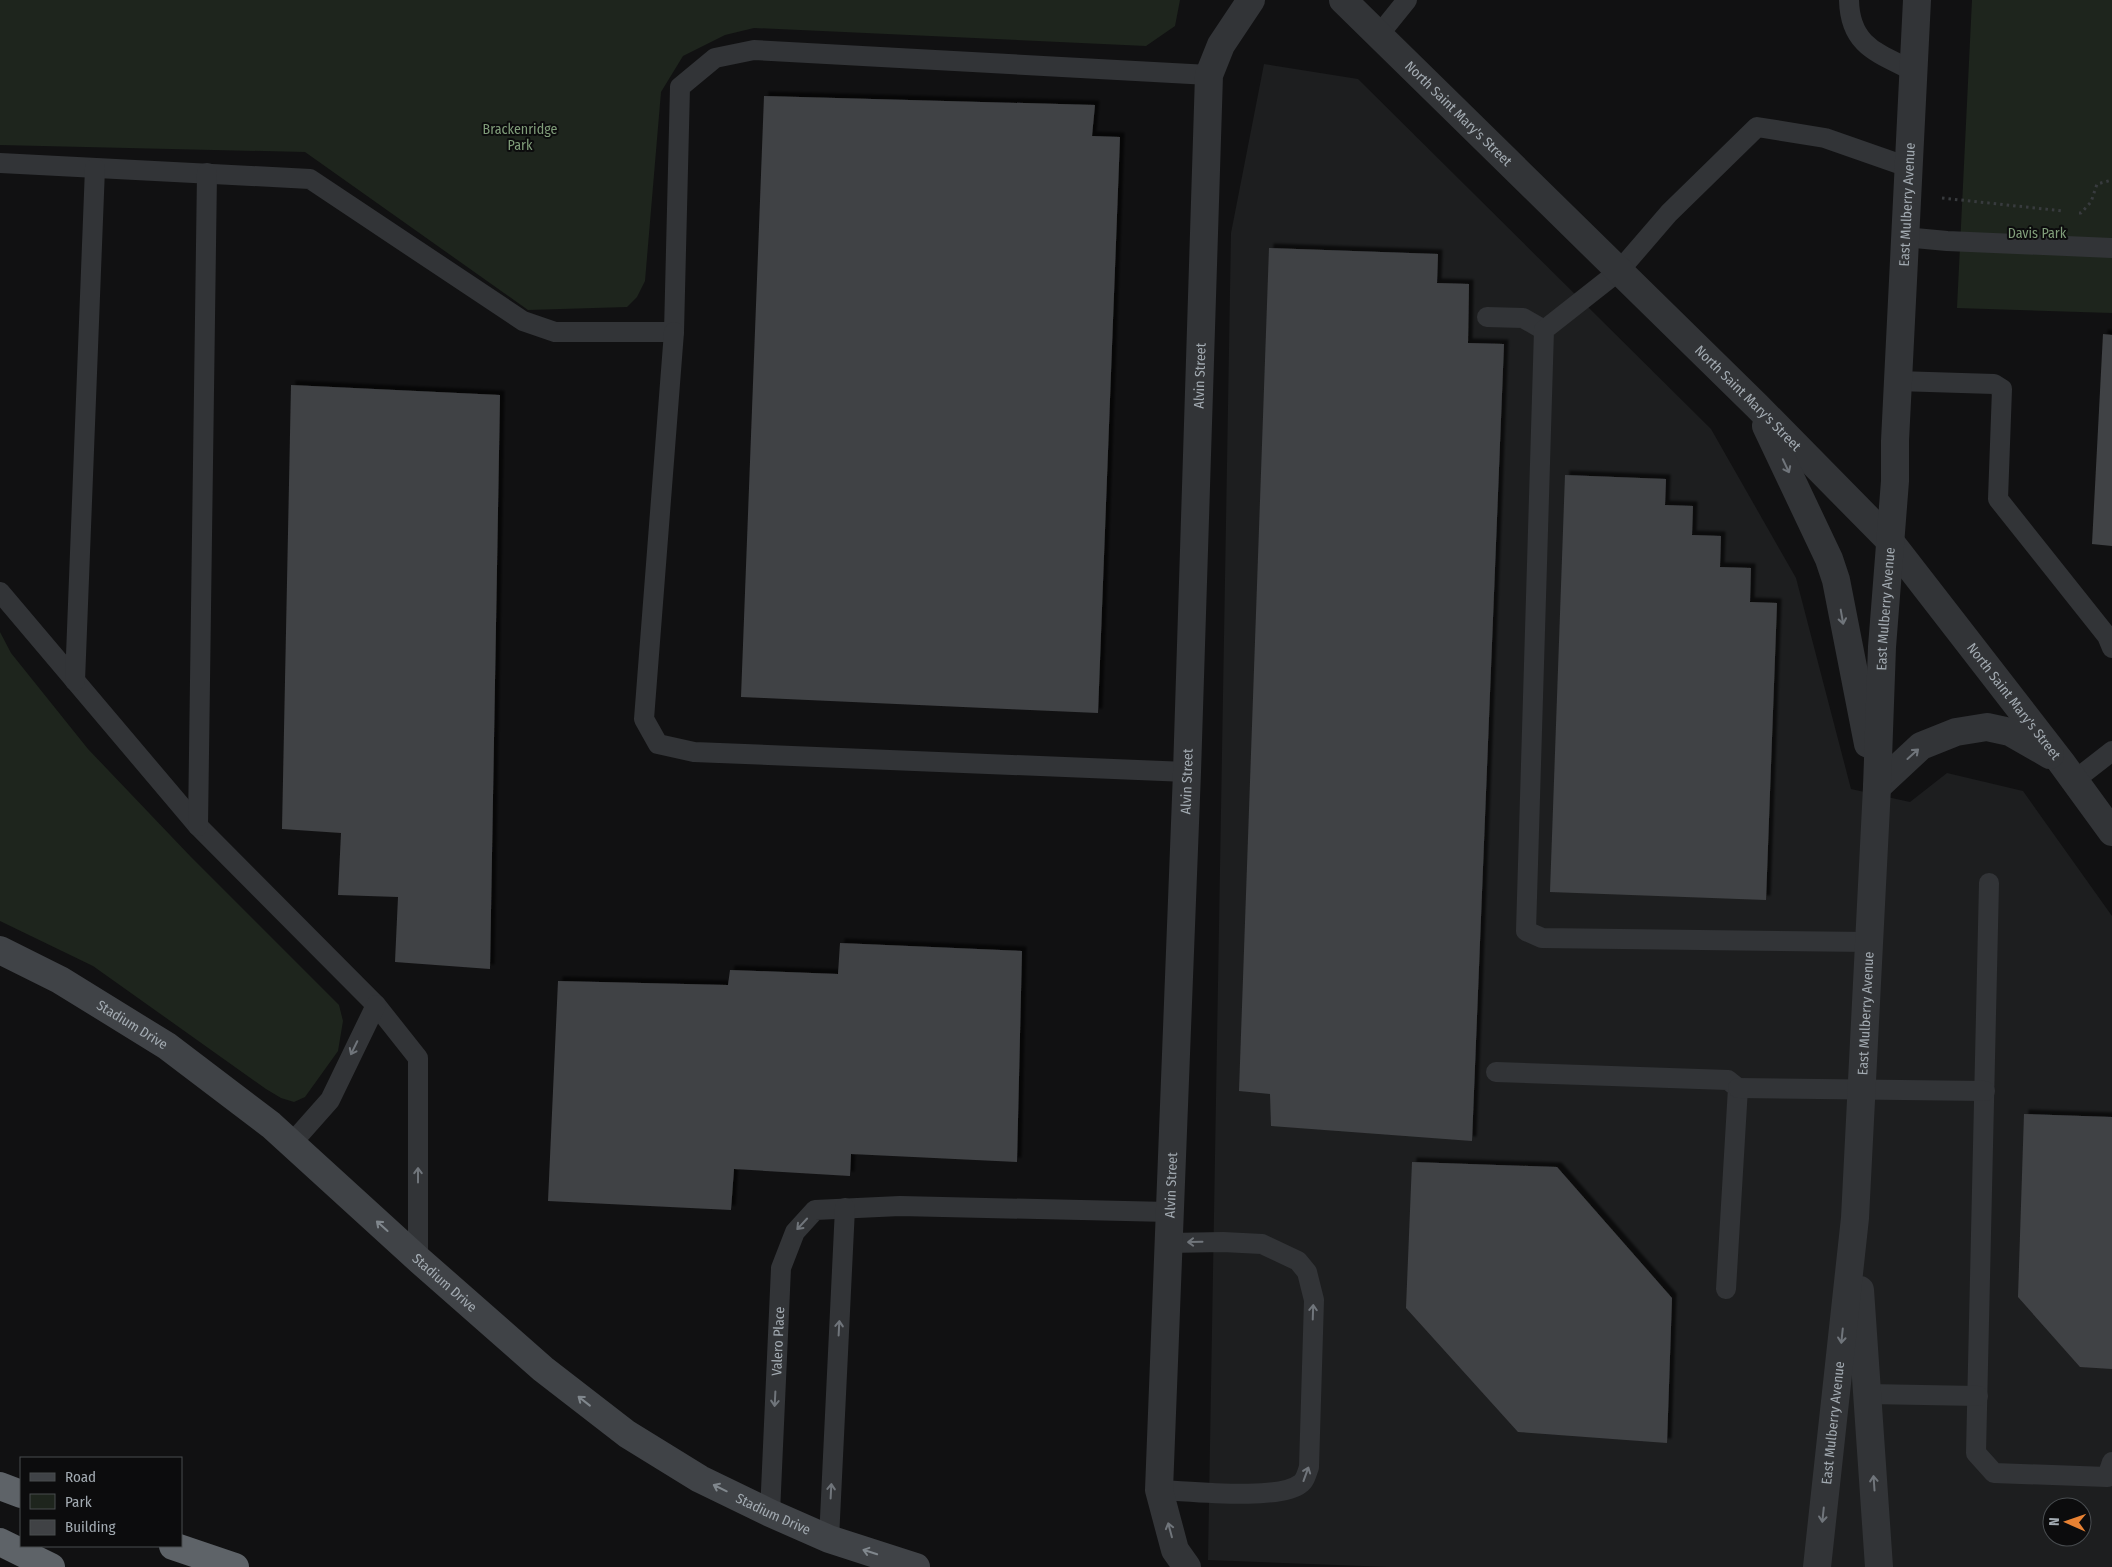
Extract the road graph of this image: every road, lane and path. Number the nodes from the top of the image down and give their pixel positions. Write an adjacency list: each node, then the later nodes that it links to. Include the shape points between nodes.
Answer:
1 (1251, 0): 8 (street, Alvin Street, via 1221,45)
2 (1343, 0): 6 (street, North Saint Mary's Street)
3 (1407, 0): 6 (lane)
4 (1849, 0): 7 (lane, via 1849,17 1860,39 1874,51)
5 (1917, 0): 7 (street, East Mulberry Avenue)
6 (1378, 36): 17 (street, North Saint Mary's Street)
7 (1913, 71): 10 (street, East Mulberry Avenue)
8 (1209, 75): 20 (lane, via 754,50 715,58 680,87); 29 (street, Alvin Street)
9 (0, 163): 11 (lane)
10 (1908, 167): 15 (street, East Mulberry Avenue); 17 (lane, via 1825,138 1757,127 1669,213)
11 (96, 168): 12 (lane); 26 (lane)
12 (207, 173): 20 (lane, via 310,178 523,320 554,332); 31 (lane)
13 (2112, 180): 14 (path, via 2098,184 2091,202 2081,213)
14 (1942, 198)
15 (1904, 237): 16 (lane); 21 (street, East Mulberry Avenue)
16 (2112, 248)
17 (1619, 271): 19 (lane); 22 (street, North Saint Mary's Street)
18 (1488, 317): 19 (lane, via 1523,318)
19 (1544, 330): 34 (lane, via 1526,932 1542,938)
20 (674, 332): 29 (lane, via 644,719 658,744 694,752)
21 (1897, 381): 23 (street, East Mulberry Avenue, via 1895,481); 25 (lane, via 1994,384 2002,389 1998,499 2107,636)
22 (1757, 406): 23 (street, North Saint Mary's Street); 30 (street, one-way to 30, via 1830,559)
23 (1889, 540): 28 (street, North Saint Mary's Street); 30 (street, East Mulberry Avenue)
24 (0, 592): 26 (lane)
25 (2112, 648)
26 (75, 681): 31 (lane)
27 (2112, 751): 28 (lane)
28 (2068, 771): 30 (street, one-way to 28, via 1921,746 1956,732 1987,727 2010,732); 32 (street, North Saint Mary's Street)
29 (1187, 772): 43 (street, Alvin Street)
30 (1877, 787): 34 (street, East Mulberry Avenue)
31 (198, 826): 36 (lane)
32 (2112, 832)
33 (1989, 883): 40 (lane)
34 (1870, 942): 39 (street, East Mulberry Avenue)
35 (0, 950): 41 (main road, Stadium Drive, via 60,980 167,1046)
36 (376, 1005): 41 (lane, one-way to 41, via 330,1100); 46 (lane, one-way to 36, via 418,1058)
37 (1496, 1072): 38 (lane, via 1728,1080)
38 (1738, 1088): 39 (lane); 47 (lane)
39 (1862, 1090): 40 (lane); 44 (street, East Mulberry Avenue)
40 (1985, 1091): 49 (lane)
41 (291, 1144): 46 (main road, Stadium Drive, one-way to 41)
42 (845, 1208): 43 (lane, Valero Place, via 900,1206); 54 (lane, Valero Place, one-way to 54, via 816,1210 795,1232 781,1268); 55 (lane, one-way to 42)
43 (1169, 1212): 45 (street, Alvin Street)
44 (1855, 1218): 48 (street, East Mulberry Avenue); 62 (street, East Mulberry Avenue, one-way to 62)
45 (1168, 1243): 52 (street, Alvin Street); 52 (lane, one-way to 45, via 1265,1494 1303,1483 1309,1467 1314,1300 1307,1272 1298,1261 1262,1244)
46 (418, 1259): 54 (main road, Stadium Drive, one-way to 46, via 700,1479 627,1434 543,1369)
47 (1726, 1290)
48 (1868, 1394): 49 (lane); 63 (street, East Mulberry Avenue, one-way to 48)
49 (1978, 1396): 50 (lane, via 1976,1453 1994,1473 2107,1477)
50 (2112, 1462)
51 (0, 1486): 53 (highway)
52 (1159, 1490): 61 (street, Alvin Street, one-way to 52, via 1175,1550)
53 (20, 1494)
54 (770, 1512): 55 (main road, Stadium Drive)
55 (829, 1540): 60 (main road, Stadium Drive, one-way to 55)
56 (0, 1542): 58 (highway)
57 (176, 1547): 59 (highway)
58 (51, 1567)
59 (235, 1567)
60 (916, 1567)
61 (1187, 1567)
62 (1817, 1567)
63 (1880, 1567)

